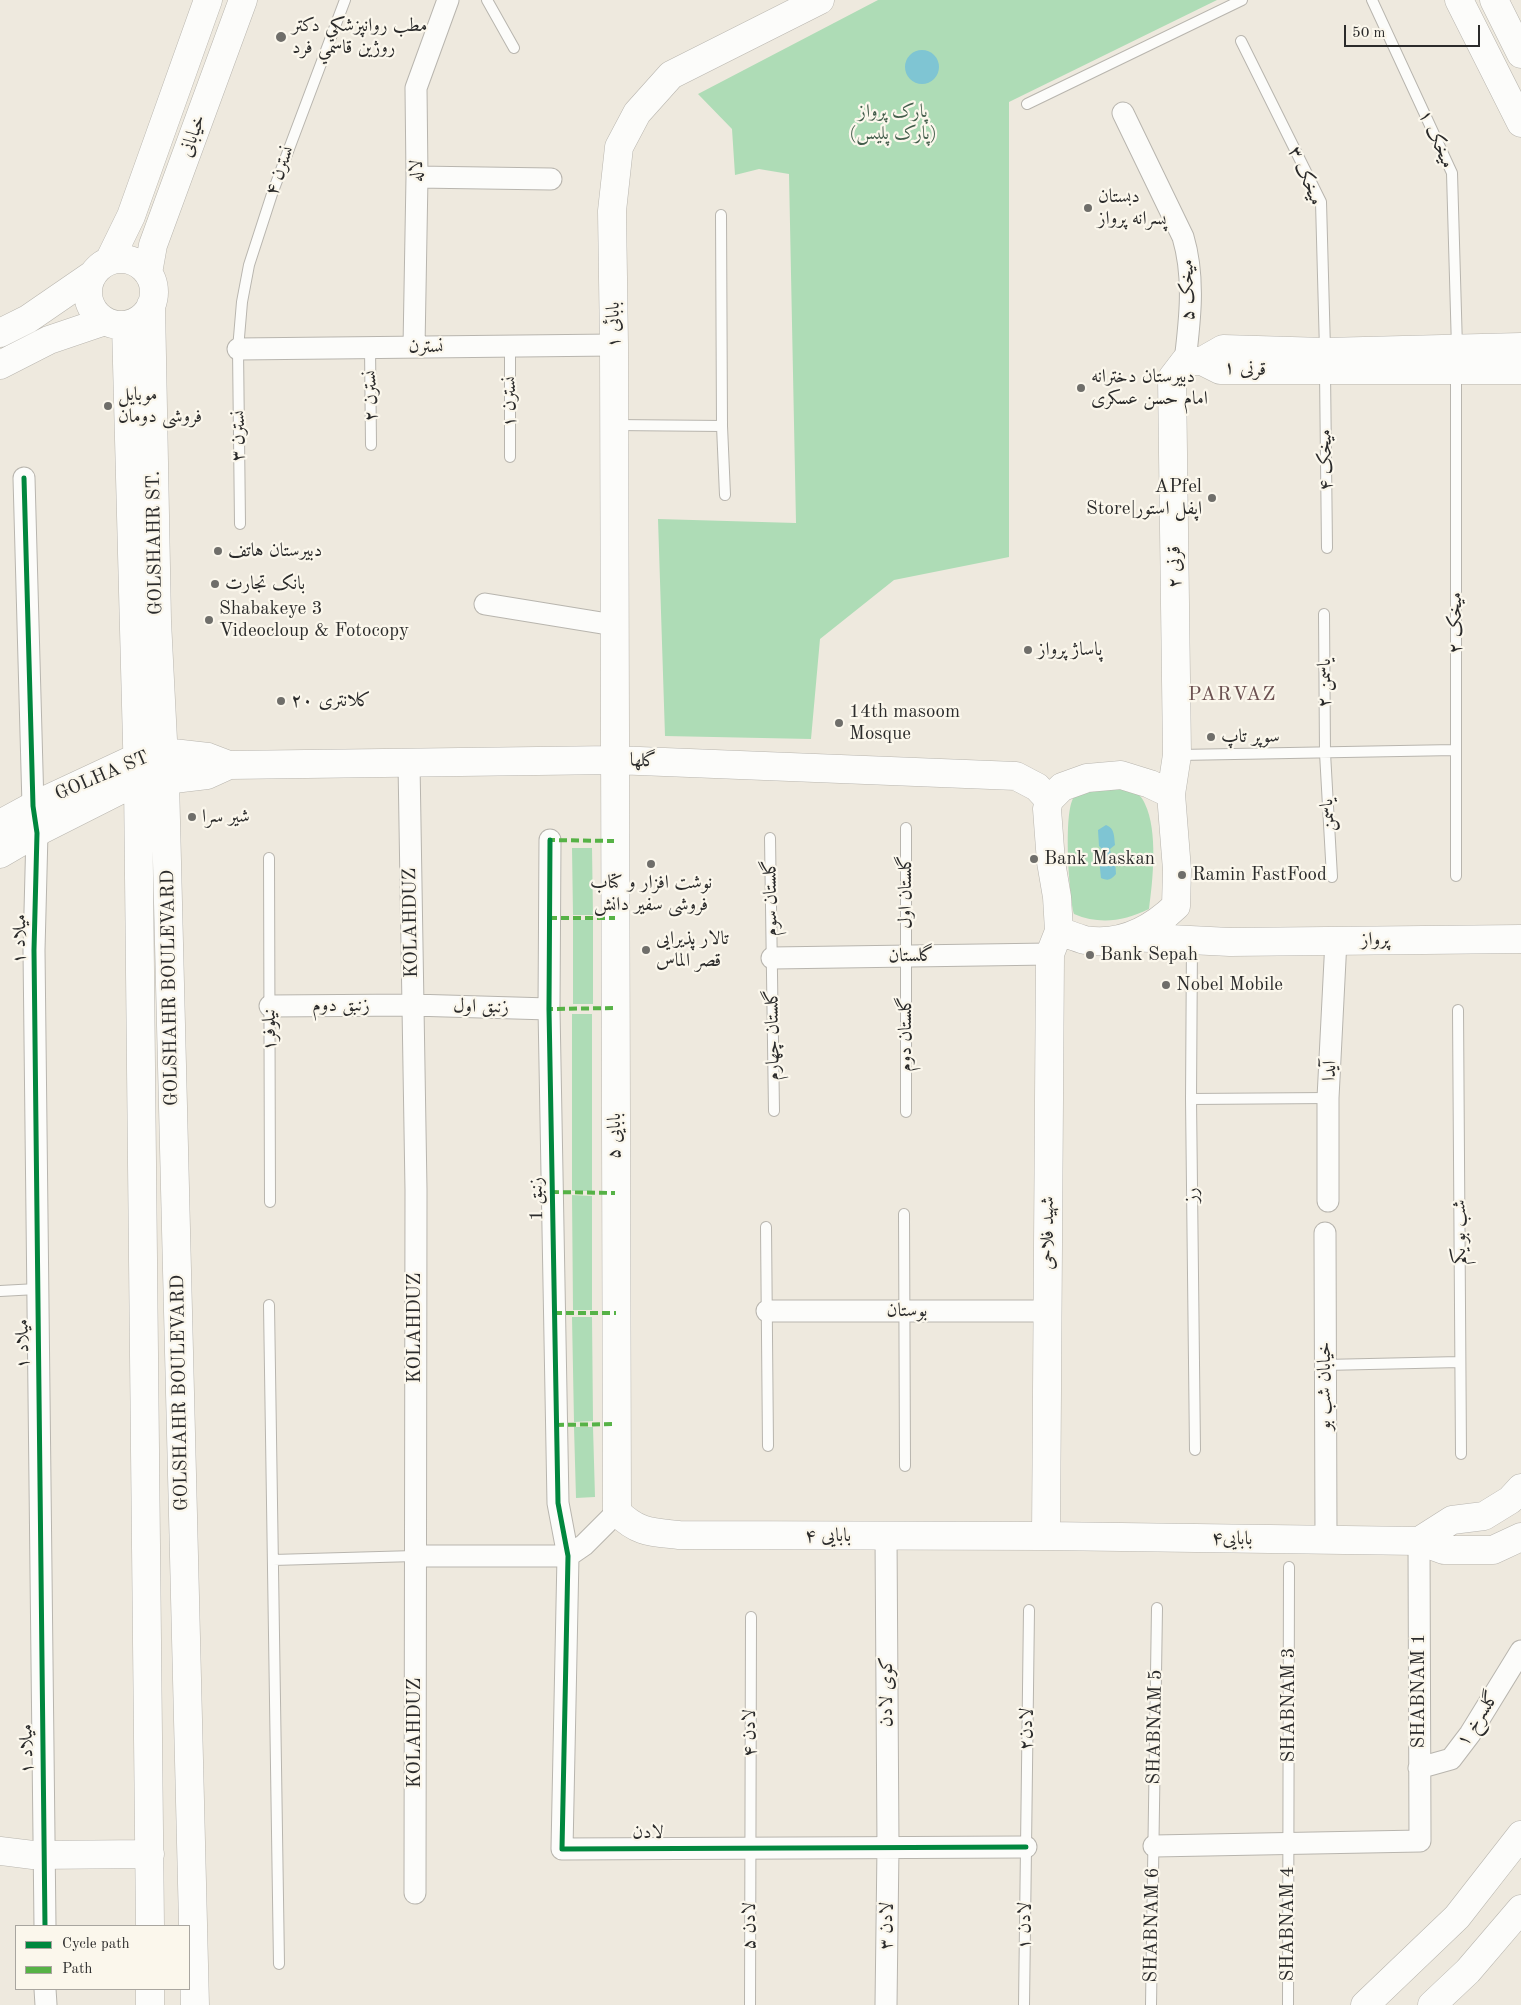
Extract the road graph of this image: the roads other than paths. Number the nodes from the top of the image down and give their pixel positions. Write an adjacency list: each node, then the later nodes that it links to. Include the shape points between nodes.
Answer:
1 (208, 0): 20 (main road, خیابانی, via 131,216)
2 (243, 0): 21 (main road, خیابانی, via 153,245)
3 (344, 0): 30 (lane, نسترن ۴, via 258,234 242,302)
4 (448, 0): 17 (street, لاله, via 416,88)
5 (487, 0): 12 (lane)
6 (820, 0): 25 (main road, بابائی ۱, via 671,75 637,113 619,147 612,211)
7 (1242, 0): 14 (lane)
8 (1372, 0): 31 (lane, میخک ۱, via 1452,173)
9 (1459, 0): 16 (main road)
10 (1494, 0): 13 (main road)
11 (1242, 41): 33 (lane, میخک ۳, via 1321,202)
12 (514, 48)
13 (1521, 54)
14 (1027, 104)
15 (1124, 113): 32 (street, میخک ۵, via 1184,236 1189,256)
16 (1521, 123)
17 (417, 177): 18 (street); 29 (street, لاله)
18 (551, 179)
19 (721, 215): 37 (lane)
20 (100, 268): 21 (main road, via 120,259 130,260); 23 (main road, via 88,285 90,306 96,315); 24 (main road, via 28,319)
21 (148, 273): 22 (main road, via 153,294)
22 (151, 305): 23 (main road, via 140,318); 48 (main road, GOLSHAHR ST., via 157,621)
23 (115, 323): 34 (main road, via 49,340); 54 (main road, GOLSHAHR ST.)
24 (0, 333)
25 (614, 345): 26 (street, نسترن); 36 (main road, بابائی ۱)
26 (510, 346): 29 (street, نسترن); 39 (lane, نسترن ١)
27 (1521, 346): 31 (main road, قرنی ۱)
28 (370, 347): 29 (street, نسترن); 30 (street, نسترن); 38 (lane, نسترن ٢)
29 (414, 347)
30 (238, 348): 42 (lane, نسترن ٣)
31 (1457, 359): 33 (main road, قرنی ۱); 35 (main road, قرنی ۱); 47 (lane, میخک ۲)
32 (1194, 361): 33 (main road, قرنی ۱, via 1222,349); 50 (main road, قرنی ۲, via 1172,378)
33 (1325, 361): 43 (lane, میخک ۴)
34 (0, 365)
35 (1521, 370)
36 (614, 425): 37 (lane); 46 (main road, بابائی ۱)
37 (722, 426): 41 (lane)
38 (371, 445)
39 (510, 457)
40 (24, 478): 58 (street, میلاد ۱)
41 (725, 495)
42 (240, 524)
43 (1327, 548)
44 (485, 604): 46 (street)
45 (1324, 614): 49 (lane, یاسمن ۲)
46 (614, 625): 51 (main road, بابائی ۱)
47 (1455, 750): 49 (lane); 66 (lane, میخک ۲)
48 (164, 752): 53 (main road, GOLHA ST, via 208,757); 54 (main road, GOLHA ST); 55 (main road, GOLSHAHR ST.)
49 (1325, 753): 50 (lane); 67 (lane, یاسمن)
50 (1177, 755): 56 (main road, قرنی ۲)
51 (614, 760): 52 (main road, گلها); 57 (main road, گلها, via 1016,776 1038,787); 103 (main road, ۵ بابایی)
52 (409, 763): 53 (main road, گلها); 77 (street, KOLAHDUZ)
53 (229, 765): 55 (main road, GOLHA ST, via 207,775)
54 (137, 770): 55 (main road, GOLHA ST); 58 (main road, GOLHA ST); 61 (main road, GOLHA ST); 125 (main road, GOLSHAHR BOULEVARD)
55 (165, 780): 136 (main road, GOLSHAHR BOULEVARD)
56 (1171, 794): 57 (main road, via 1121,774 1087,778 1062,787); 68 (main road, via 1177,870)
57 (1049, 800): 74 (main road, via 1047,809 1056,897)
58 (33, 806): 59 (main road, GOLHA ST); 61 (street, میلاد ۱)
59 (0, 824)
60 (906, 828): 75 (lane, گلستان اول)
61 (37, 833): 64 (main road, GOLHA ST); 90 (street, میلاد ۱, via 34,960)
62 (770, 838): 76 (lane, گلستان سوم)
63 (550, 840): 79 (street, زنبق 1)
64 (0, 854)
65 (269, 858): 78 (lane, نیلوفر۱)
66 (1456, 876)
67 (1332, 877)
68 (1176, 906): 69 (main road, via 1163,919 1138,934); 73 (main road, پرواز, via 1194,928)
69 (1124, 937): 70 (main road, پرواز); 74 (main road)
70 (1192, 940): 73 (main road, پرواز); 82 (lane, رز)
71 (1336, 940): 72 (main road, پرواز); 73 (main road, پرواز); 81 (street, آیدا)
72 (1521, 940)
73 (1230, 942)
74 (1055, 943): 75 (street, گلستان); 95 (main road, شهید فلاحی)
75 (906, 956): 76 (street, گلستان); 84 (lane, گلستان دوم)
76 (772, 958): 83 (lane, گلستان چهارم)
77 (412, 1005): 78 (street, زنبق دوم); 79 (street, زنبق اول); 109 (street, KOLAHDUZ, via 416,1190)
78 (270, 1006): 85 (lane, نیلوفر۱)
79 (549, 1009): 110 (street, زنبق 1, via 558,1503)
80 (1458, 1010): 96 (lane, شب بو یکم)
81 (1328, 1098): 82 (lane); 86 (street, آیدا)
82 (1192, 1099): 99 (lane, رز)
83 (774, 1112)
84 (906, 1112)
85 (270, 1202)
86 (1328, 1202)
87 (904, 1214): 94 (lane)
88 (766, 1227): 93 (lane)
89 (1325, 1233): 97 (street, خیابان شب بو)
90 (37, 1289): 91 (lane); 126 (street, میلاد ۱)
91 (0, 1290)
92 (269, 1305): 111 (lane)
93 (767, 1311): 94 (street, بوستان); 98 (lane)
94 (904, 1311): 95 (street, بوستان); 101 (lane)
95 (1048, 1311): 105 (main road, شهید فلاحی)
96 (1460, 1362): 97 (lane); 100 (lane, شب بو یکم)
97 (1324, 1365): 106 (street, خیابان شب بو)
98 (768, 1446)
99 (1195, 1450)
100 (1461, 1454)
101 (905, 1466)
102 (1521, 1488): 108 (main road, via 1510,1500 1484,1516 1452,1520)
103 (617, 1512): 104 (main road, بابایی ۴, via 628,1524 648,1532 679,1535); 110 (street, via 584,1546)
104 (886, 1536): 105 (main road, بابایی ۴); 121 (street, کوی لادن)
105 (1046, 1536): 106 (main road, بابایی۴)
106 (1326, 1540): 108 (main road, بابایی۴)
107 (1518, 1540): 108 (main road, via 1493,1550 1444,1550)
108 (1419, 1541): 117 (street, SHABNAM 1)
109 (415, 1556): 110 (street); 111 (lane); 127 (street, KOLAHDUZ)
110 (568, 1556): 123 (street, لادن, via 562,1849)
111 (273, 1560): 131 (lane)
112 (1289, 1567): 119 (lane, SHABNAM 3)
113 (1157, 1608): 120 (lane, SHABNAM 5)
114 (1029, 1610): 122 (lane, لادن۲)
115 (751, 1617): 123 (lane, لادن ۴)
116 (1521, 1651): 117 (street, گلسرخ ۱, via 1451,1759)
117 (1419, 1768): 119 (street, SHABNAM 1, via 1420,1840)
118 (1521, 1835): 142 (main road, via 1457,1917)
119 (1288, 1844): 120 (street); 141 (lane, SHABNAM 4)
120 (1154, 1846): 140 (lane, SHABNAM 6)
121 (888, 1847): 122 (street, لادن); 123 (street, لادن); 138 (street, لادن ۳)
122 (1026, 1847): 139 (lane, لادن ۱)
123 (750, 1848): 137 (lane, لادن ۵)
124 (0, 1851): 126 (main road)
125 (150, 1854): 126 (main road); 130 (main road, GOLSHAHR BOULEVARD)
126 (44, 1855): 129 (street, میلاد ۱)
127 (415, 1893)
128 (1521, 1909): 143 (main road, via 1468,1971)
129 (45, 1925)
130 (150, 1925)
131 (278, 1964)
132 (45, 1990): 134 (street)
133 (150, 1990): 135 (main road)
134 (46, 2005)
135 (150, 2005)
136 (196, 2005)
137 (750, 2005)
138 (886, 2005)
139 (1024, 2005)
140 (1151, 2005)
141 (1288, 2005)
142 (1365, 2005)
143 (1432, 2005)

